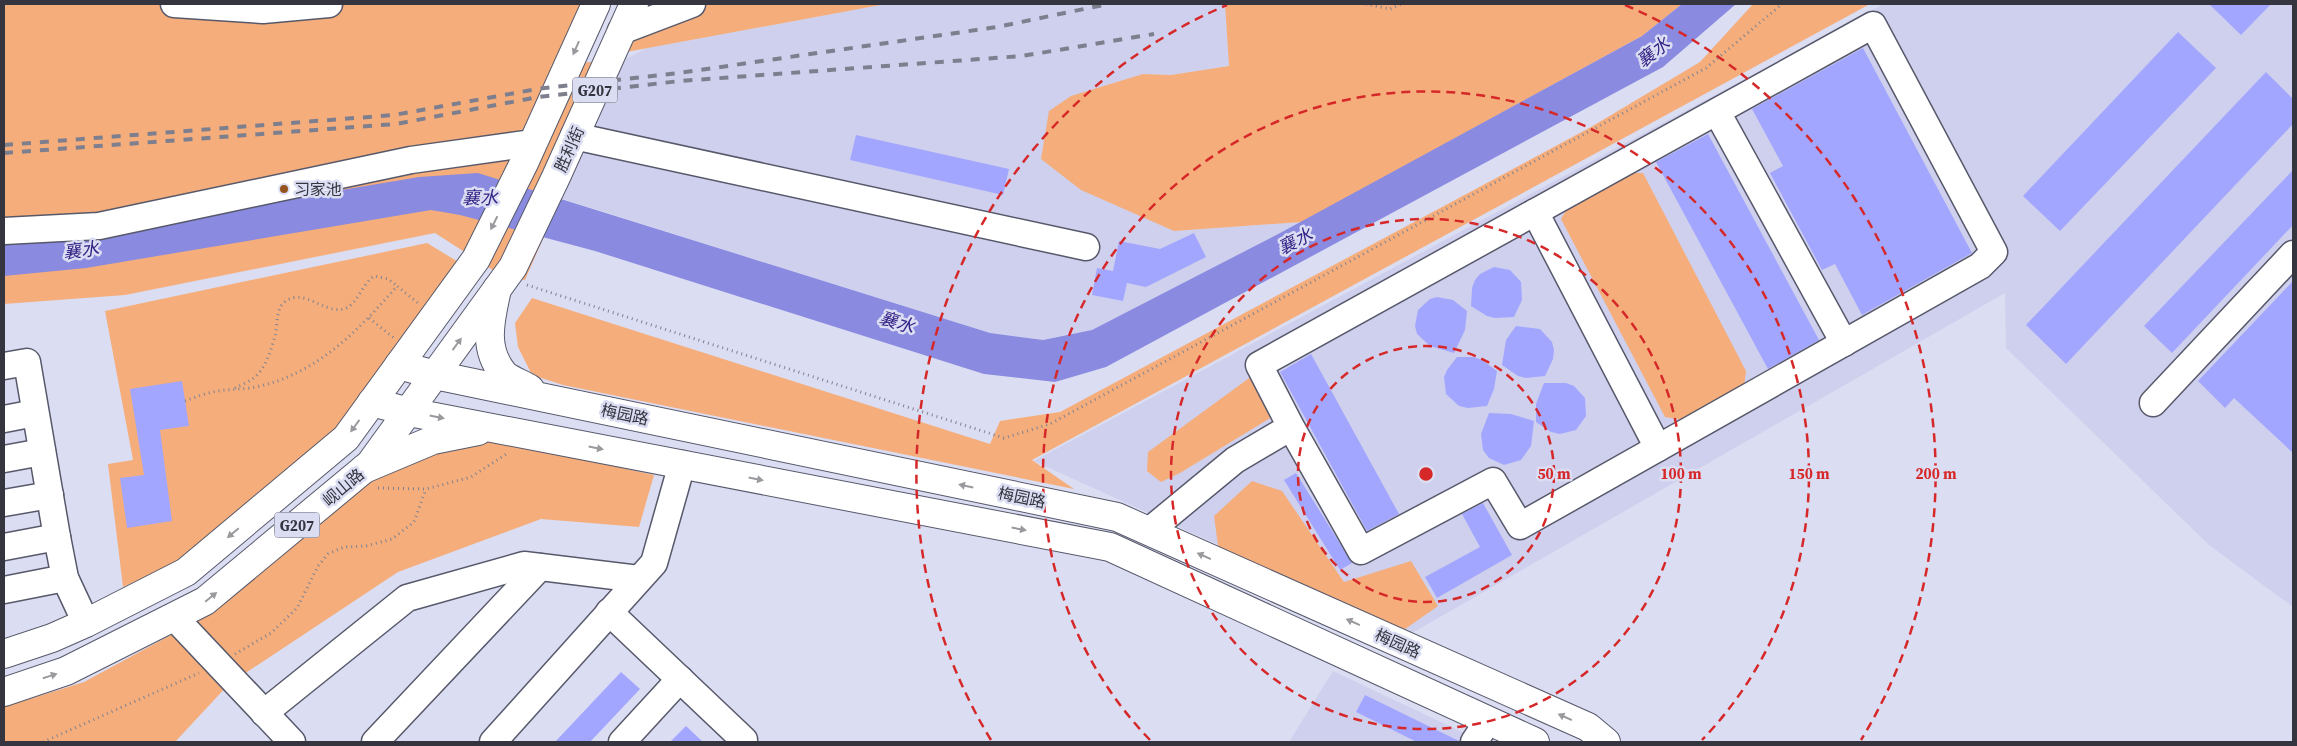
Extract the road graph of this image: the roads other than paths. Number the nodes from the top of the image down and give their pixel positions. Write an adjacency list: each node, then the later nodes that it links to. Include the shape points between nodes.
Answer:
1 (174, 4): 2 (street, via 263,10)
2 (329, 4)
3 (596, 4): 9 (main road, G207, one-way to 9)
4 (634, 4): 6 (main road, 胜利街 / G207)
5 (692, 4): 6 (street)
6 (621, 31): 8 (main road, 胜利街 / G207)
7 (1717, 112): 10 (street); 15 (street); 15 (street, via 1873,26 1994,252 1980,266)
8 (574, 136): 12 (street); 14 (main road, 胜利街 / G207)
9 (529, 153): 11 (street, via 411,160 99,226); 16 (main road, G207, one-way to 16, via 476,259)
10 (1535, 212): 25 (street, via 1259,365); 27 (street)
11 (4, 231)
12 (1086, 247)
13 (2293, 254): 21 (street)
14 (505, 278): 18 (main road, 岘山路 / G207, one-way to 14); 19 (main road, via 491,318 489,346 503,374)
15 (1844, 343): 27 (street)
16 (404, 358): 18 (main road, 梅园路); 20 (main road, G207)
17 (4, 366): 23 (street, via 26,362)
18 (435, 375): 19 (main road, 梅园路); 22 (main road, 岘山路 / G207)
19 (547, 398): 34 (main road, 梅园路, one-way to 19, via 1117,518)
20 (372, 402): 22 (main road, 梅园路); 43 (main road, G207, one-way to 43, via 346,438 186,572)
21 (2153, 403)
22 (409, 412): 26 (main road, 梅园路, one-way to 26); 31 (main road, 岘山路 / G207)
23 (35, 413): 24 (street); 28 (street)
24 (4, 419)
25 (1291, 427): 27 (street, via 1361,551 1494,481 1520,526); 34 (street, via 1235,460)
26 (493, 428): 30 (main road, 梅园路, one-way to 30); 31 (main road, via 433,440)
27 (1658, 448)
28 (42, 452): 29 (street); 32 (street)
29 (4, 459)
30 (682, 464): 39 (street, via 654,563); 48 (main road, 梅园路, one-way to 48, via 1110,547)
31 (364, 469): 42 (main road, 岘山路 / G207, one-way to 31, via 205,601)
32 (50, 495): 33 (street); 35 (street)
33 (4, 503)
34 (1149, 532): 55 (main road, 梅园路, one-way to 34, via 1588,727)
35 (57, 537): 36 (street); 38 (street)
36 (4, 547)
37 (540, 567): 39 (street); 47 (street, via 524,565 407,598); 50 (street)
38 (65, 578): 40 (street); 43 (street)
39 (639, 579): 41 (street)
40 (4, 590)
41 (609, 612): 45 (street); 51 (street)
42 (174, 617): 46 (main road, 岘山路 / G207, one-way to 42, via 66,671); 47 (street)
43 (86, 623): 44 (main road, G207)
44 (4, 654)
45 (680, 679): 52 (street); 53 (street, via 744,740)
46 (4, 692)
47 (264, 713): 49 (street)
48 (1481, 732): 54 (main road, 梅园路)
49 (292, 742)
50 (375, 742)
51 (493, 742)
52 (622, 742)
53 (741, 742)
54 (1535, 742)
55 (1606, 742)

